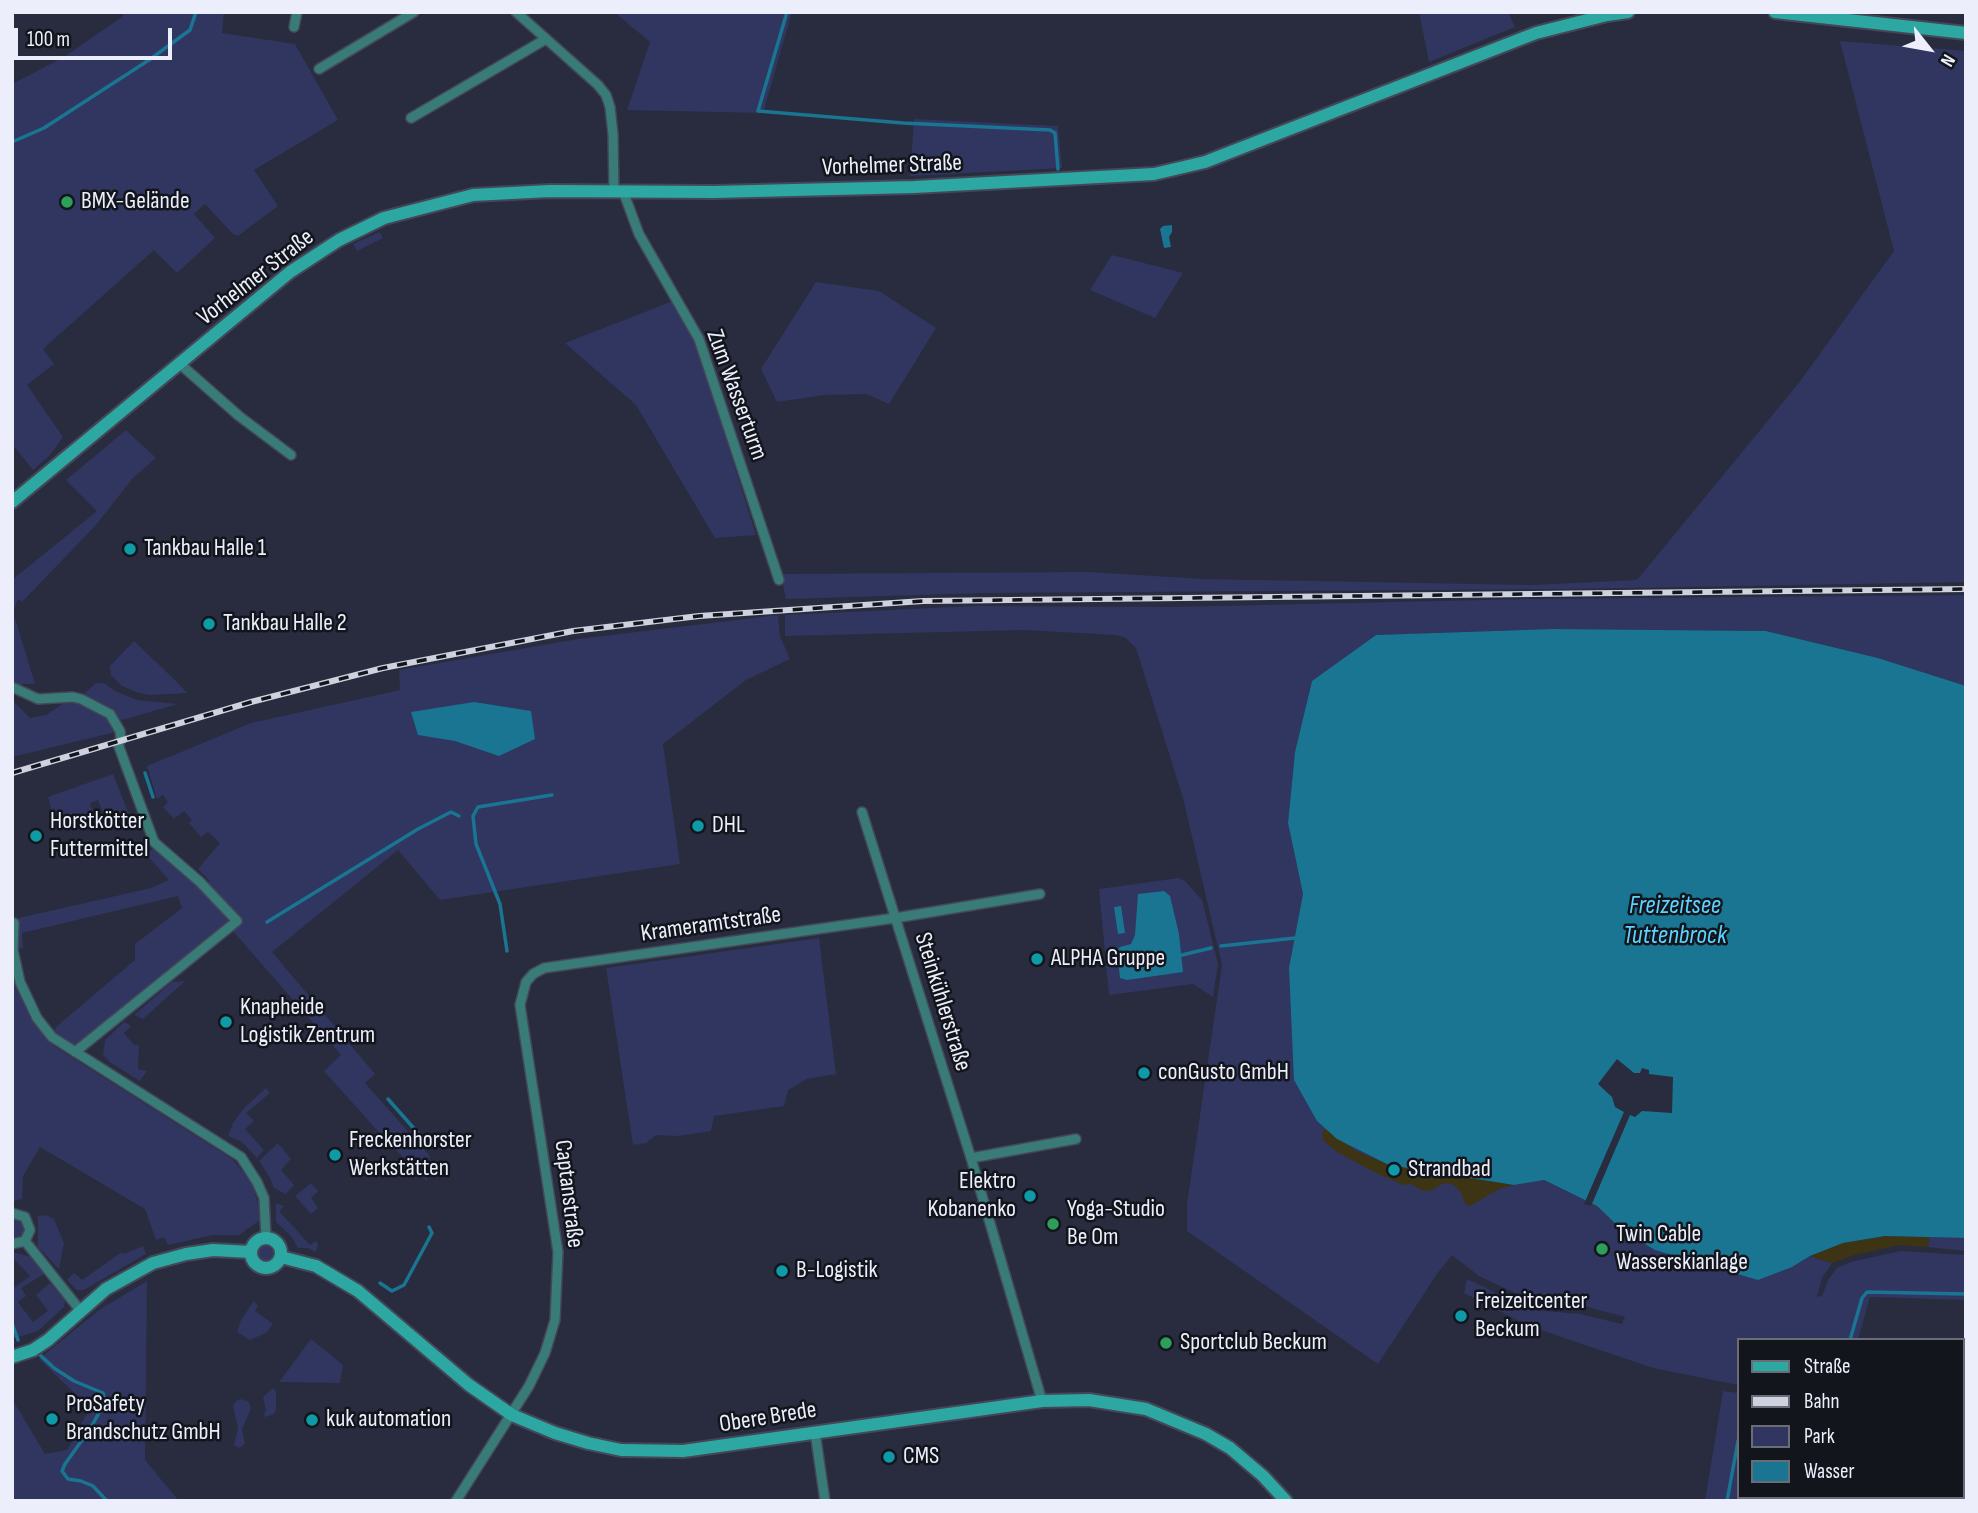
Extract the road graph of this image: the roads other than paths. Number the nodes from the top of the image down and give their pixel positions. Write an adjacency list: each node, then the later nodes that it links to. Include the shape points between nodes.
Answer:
1 (297, 12): 6 (street)
2 (414, 12): 9 (street)
3 (516, 12): 8 (street, Zum Wasserturm)
4 (1628, 12): 11 (street, Vorhelmer Straße, via 1536,33 1205,163 1154,174 914,187)
5 (1775, 12): 7 (street)
6 (294, 27)
7 (1966, 33)
8 (546, 39): 10 (street); 11 (street, Zum Wasserturm, via 606,95)
9 (319, 69)
10 (411, 118)
11 (618, 191): 12 (street, Vorhelmer Straße, via 473,195 384,218 290,272); 15 (street, Zum Wasserturm, via 699,339)
12 (180, 364): 13 (street); 14 (street, Vorhelmer Straße)
13 (291, 455)
14 (12, 502)
15 (779, 580)
16 (12, 687): 22 (street, via 38,699 81,699 110,715 120,731 118,744 154,842 237,922)
17 (862, 813): 19 (street)
18 (1040, 894): 19 (street, Steinkühlerstraße)
19 (895, 918): 21 (street, Krameramtstraße, via 544,968); 24 (street, Steinkühlerstraße)
20 (14, 923): 22 (street, via 13,950 29,1003 52,1037)
21 (533, 974): 34 (street, Captanstraße, via 520,1005 558,1252 555,1320 545,1353)
22 (75, 1052): 26 (street, via 241,1157 264,1198)
23 (1076, 1139): 24 (street)
24 (971, 1158): 33 (street, Steinkühlerstraße)
25 (12, 1213): 27 (street, via 28,1221)
26 (266, 1237): 29 (street, via 257,1240); 30 (street, via 278,1243)
27 (25, 1241): 28 (street); 31 (street)
28 (12, 1244)
29 (251, 1251): 30 (street, via 253,1261 263,1268 276,1265); 31 (street, via 214,1250 153,1263 106,1289)
30 (281, 1257): 34 (street, Obere Brede, via 316,1266 358,1291 449,1369)
31 (80, 1310): 32 (street, via 48,1340)
32 (12, 1357)
33 (1042, 1401): 35 (street, Obere Brede); 38 (street, Obere Brede, via 1119,1403 1174,1419 1230,1448)
34 (512, 1415): 35 (street, Obere Brede, via 621,1450 709,1448); 36 (street, Captanstraße)
35 (815, 1432): 37 (street)
36 (456, 1501)
37 (825, 1501)
38 (1286, 1501)

